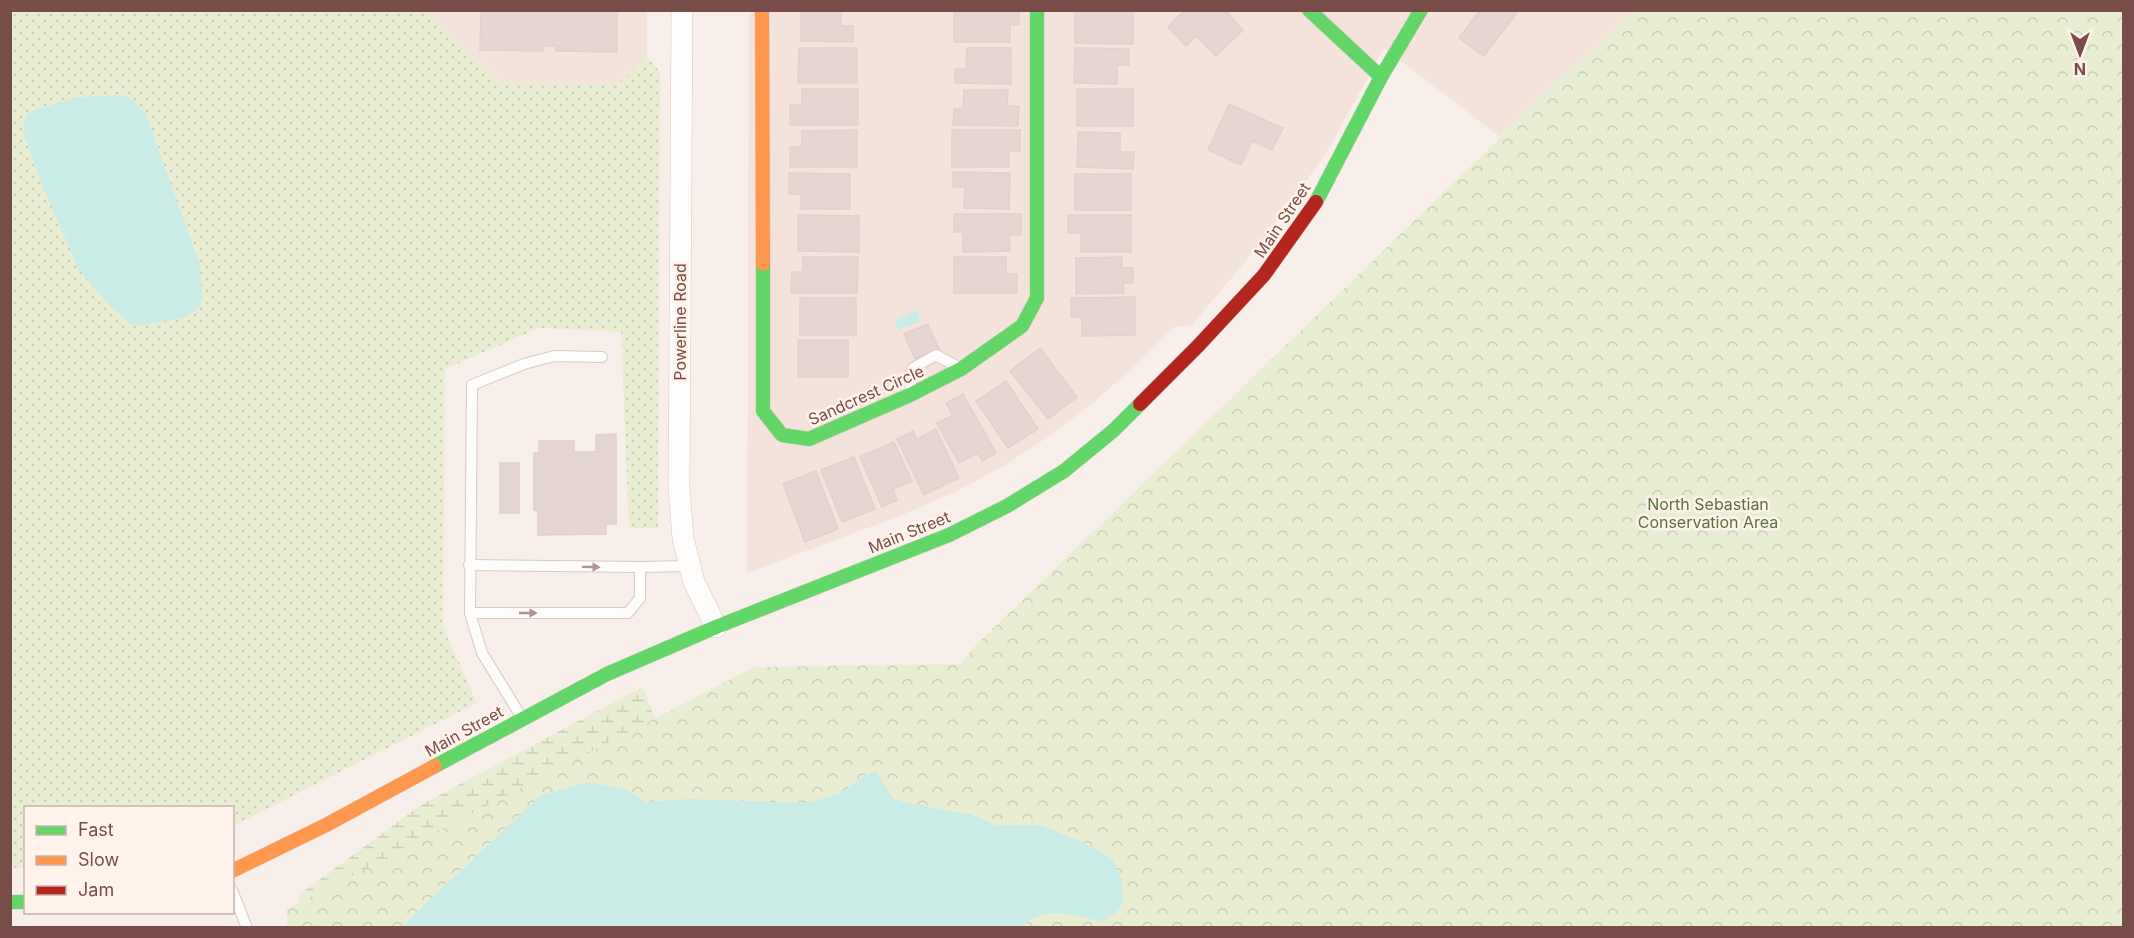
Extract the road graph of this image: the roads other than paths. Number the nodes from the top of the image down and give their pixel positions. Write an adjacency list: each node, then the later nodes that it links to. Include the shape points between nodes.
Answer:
1 (682, 10): 11 (street, Powerline Road, via 679,488 683,538)
2 (762, 10): 9 (street, Sandcrest Circle, via 763,411 782,435 809,439)
3 (1037, 10): 8 (street, Sandcrest Circle, via 1037,298 1022,326)
4 (1309, 10): 6 (street)
5 (1421, 10): 6 (street, Main Street)
6 (1381, 77): 14 (street, Main Street, via 1318,199 1264,275 1114,430 1064,471 949,535)
7 (602, 357): 10 (lane, via 554,356 472,385)
8 (961, 369): 9 (street, Sandcrest Circle); 9 (lane, via 936,355 913,368)
9 (910, 395)
10 (469, 565): 12 (lane, one-way to 12); 13 (lane)
11 (690, 566): 12 (lane); 14 (street, Powerline Road)
12 (640, 567): 13 (lane, one-way to 12, via 628,613 640,598)
13 (470, 613): 15 (lane, via 482,653)
14 (716, 627): 15 (street, Main Street, via 607,674)
15 (522, 718): 16 (street, Main Street, via 326,825)
16 (234, 870)
17 (234, 895): 18 (lane)
18 (247, 927)

